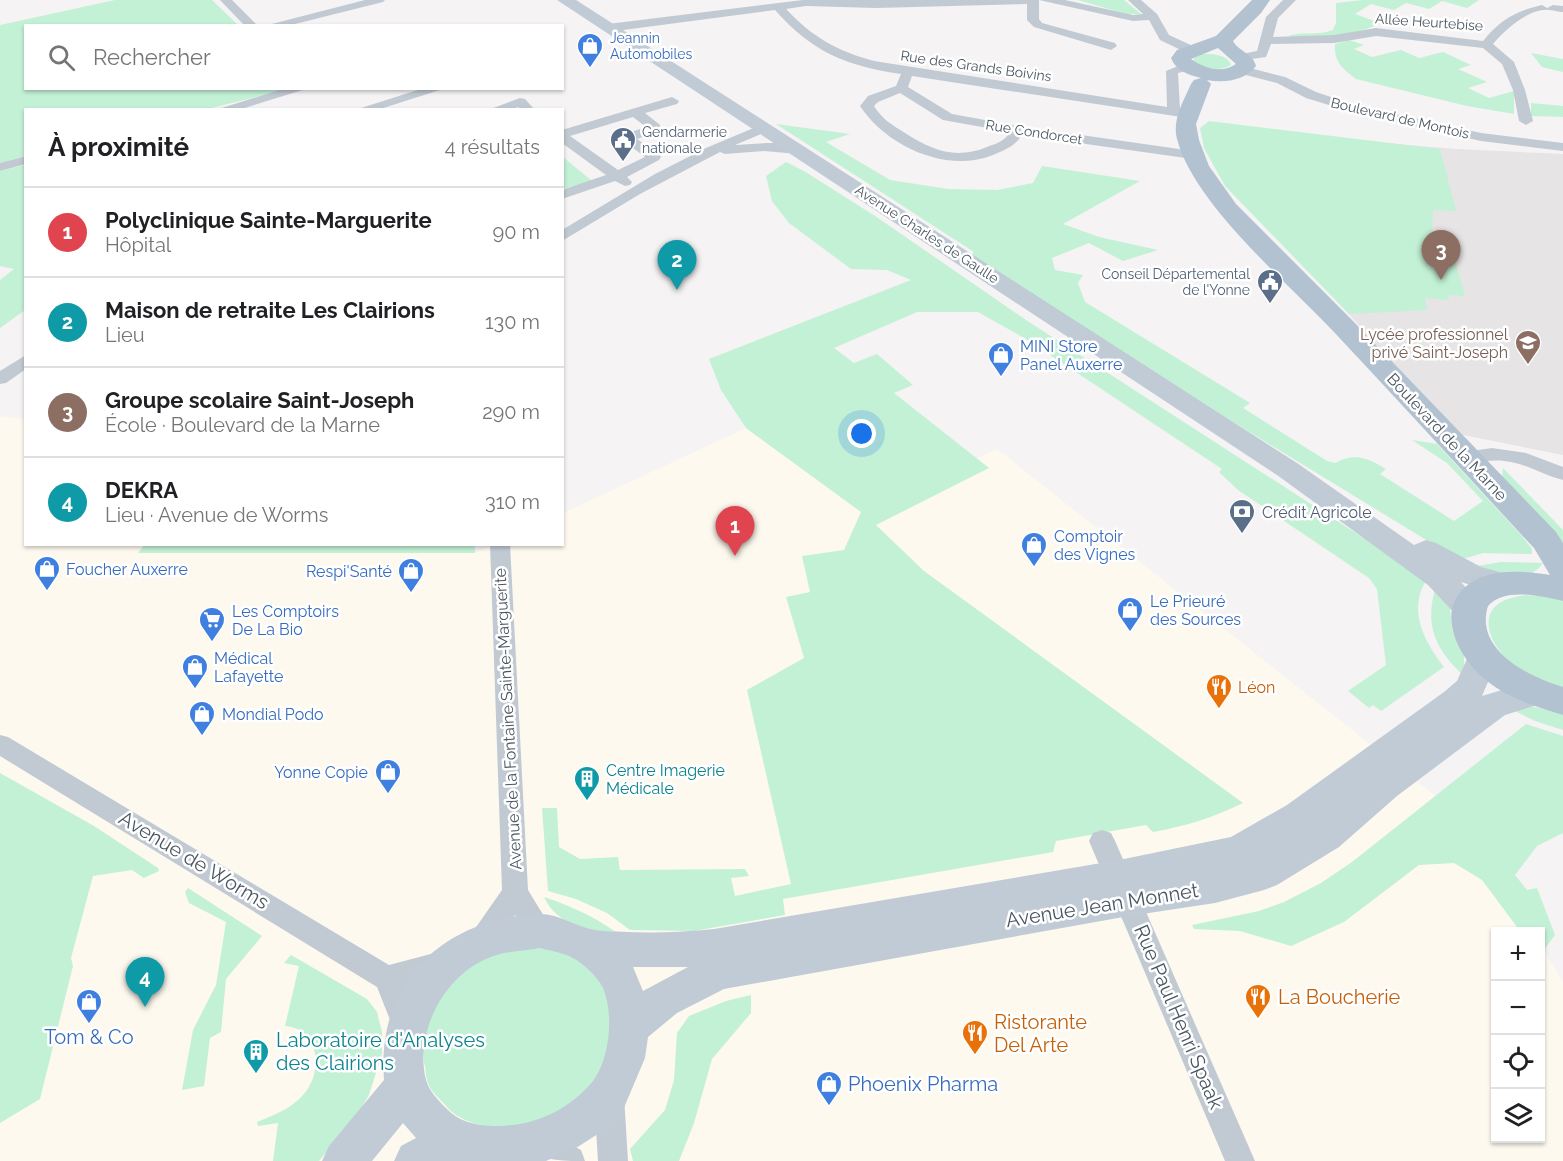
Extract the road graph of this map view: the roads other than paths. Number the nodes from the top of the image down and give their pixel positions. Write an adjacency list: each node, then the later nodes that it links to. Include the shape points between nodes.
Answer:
1 (244, 0): 10 (street)
2 (379, 0): 17 (street)
3 (566, 0): 18 (street, Avenue Charles de Gaulle)
4 (1032, 0): 9 (street); 22 (street, via 1033,20 1038,25)
5 (1044, 0): 14 (street)
6 (1134, 0): 15 (street)
7 (1261, 0): 23 (main road)
8 (1290, 0): 20 (street, via 1272,17)
9 (972, 1): 11 (street)
10 (228, 2): 16 (street)
11 (875, 3): 12 (street)
12 (777, 6): 18 (street); 25 (street, Rue des Grands Boivins, via 808,38 823,47 854,59)
13 (1547, 6): 21 (street, Allée Heurtebise, via 1504,22)
14 (1118, 15): 15 (street); 19 (street)
15 (1153, 16): 19 (street)
16 (250, 24)
17 (278, 24)
18 (608, 28): 35 (street, Avenue Charles de Gaulle)
19 (1161, 35): 24 (street)
20 (1266, 41): 21 (street, Allée Heurtebise, via 1334,39 1385,32); 23 (street, via 1262,54)
21 (1486, 45): 37 (street, via 1508,62)
22 (1111, 46)
23 (1235, 56): 24 (main road); 24 (main road, via 1214,49); 42 (street, Boulevard de Montois, via 1311,95 1352,108 1471,135)
24 (1199, 66): 36 (main road, Boulevard de la Marne); 36 (street, via 1172,71)
25 (908, 71): 26 (street); 36 (street, Rue des Grands Boivins)
26 (901, 88): 39 (street, Rue Condorcet, via 948,117); 39 (street, via 873,99 867,106 876,120 924,151 954,157 983,154 1010,143)
27 (296, 90): 30 (street)
28 (433, 90): 31 (street)
29 (672, 101): 34 (street)
30 (228, 108)
31 (368, 108)
32 (500, 108): 33 (street, via 519,102)
33 (526, 108)
34 (635, 112): 40 (street); 48 (street, via 653,129 627,138 654,157)
35 (739, 113): 38 (street, Avenue Charles de Gaulle); 43 (street)
36 (1181, 113): 45 (main road, Boulevard de la Marne)
37 (1526, 121)
38 (763, 128): 43 (street); 44 (street, Avenue Charles de Gaulle)
39 (1018, 130): 45 (street, Rue Condorcet)
40 (564, 134)
41 (564, 137): 48 (street)
42 (1563, 147)
43 (717, 148): 44 (street); 49 (street)
44 (798, 150): 55 (street, Avenue Charles de Gaulle)
45 (1193, 155): 54 (main road, Boulevard de la Marne, via 1228,209)
46 (24, 160): 47 (street)
47 (0, 166)
48 (616, 177): 49 (street); 50 (street)
49 (639, 189): 51 (street)
50 (564, 194)
51 (564, 236)
52 (24, 361): 53 (street)
53 (0, 379)
54 (1464, 457): 56 (street, via 1509,454); 58 (main road, Boulevard de la Marne, via 1545,540)
55 (1287, 470): 59 (street, Avenue Charles de Gaulle, via 1456,568); 60 (street, Avenue Charles de Gaulle, via 1439,578)
56 (1563, 474)
57 (500, 546): 66 (street, Avenue de la Fontaine Sainte-Marguerite)
58 (1555, 576): 59 (main road)
59 (1503, 584): 60 (main road, via 1487,589)
60 (1469, 609): 61 (main road, via 1467,623)
61 (1483, 656): 62 (main road, via 1515,682); 65 (street, Avenue Jean Monnet, via 1470,688 1456,701 1263,839 1238,851)
62 (1549, 697): 65 (street, Avenue Jean Monnet, via 1494,705 1385,786 1326,836 1264,874 1215,887)
63 (0, 744): 70 (street, Avenue de Worms)
64 (1102, 841): 65 (street, Rue Paul Henri Spaak)
65 (1124, 887): 68 (street, Avenue Jean Monnet, via 714,947 675,951); 72 (street, Avenue Jean Monnet, via 719,972 663,1000); 80 (street, Rue Paul Henri Spaak)
66 (515, 893): 67 (street, Avenue de la Fontaine Sainte-Marguerite); 69 (street, Avenue de la Fontaine Sainte-Marguerite)
67 (540, 931): 68 (street); 69 (street)
68 (592, 948): 72 (street, via 613,969 626,996)
69 (464, 953): 70 (street); 71 (street, via 423,990)
70 (387, 978): 71 (street)
71 (406, 1025): 73 (street, via 401,1056)
72 (630, 1027): 74 (street, via 624,1061)
73 (406, 1086): 75 (street, via 417,1109 435,1128); 77 (street)
74 (609, 1094): 76 (street); 79 (street)
75 (458, 1141): 76 (street, via 488,1148); 78 (street)
76 (554, 1152)
77 (344, 1161)
78 (416, 1161)
79 (613, 1161)
80 (1240, 1161)

